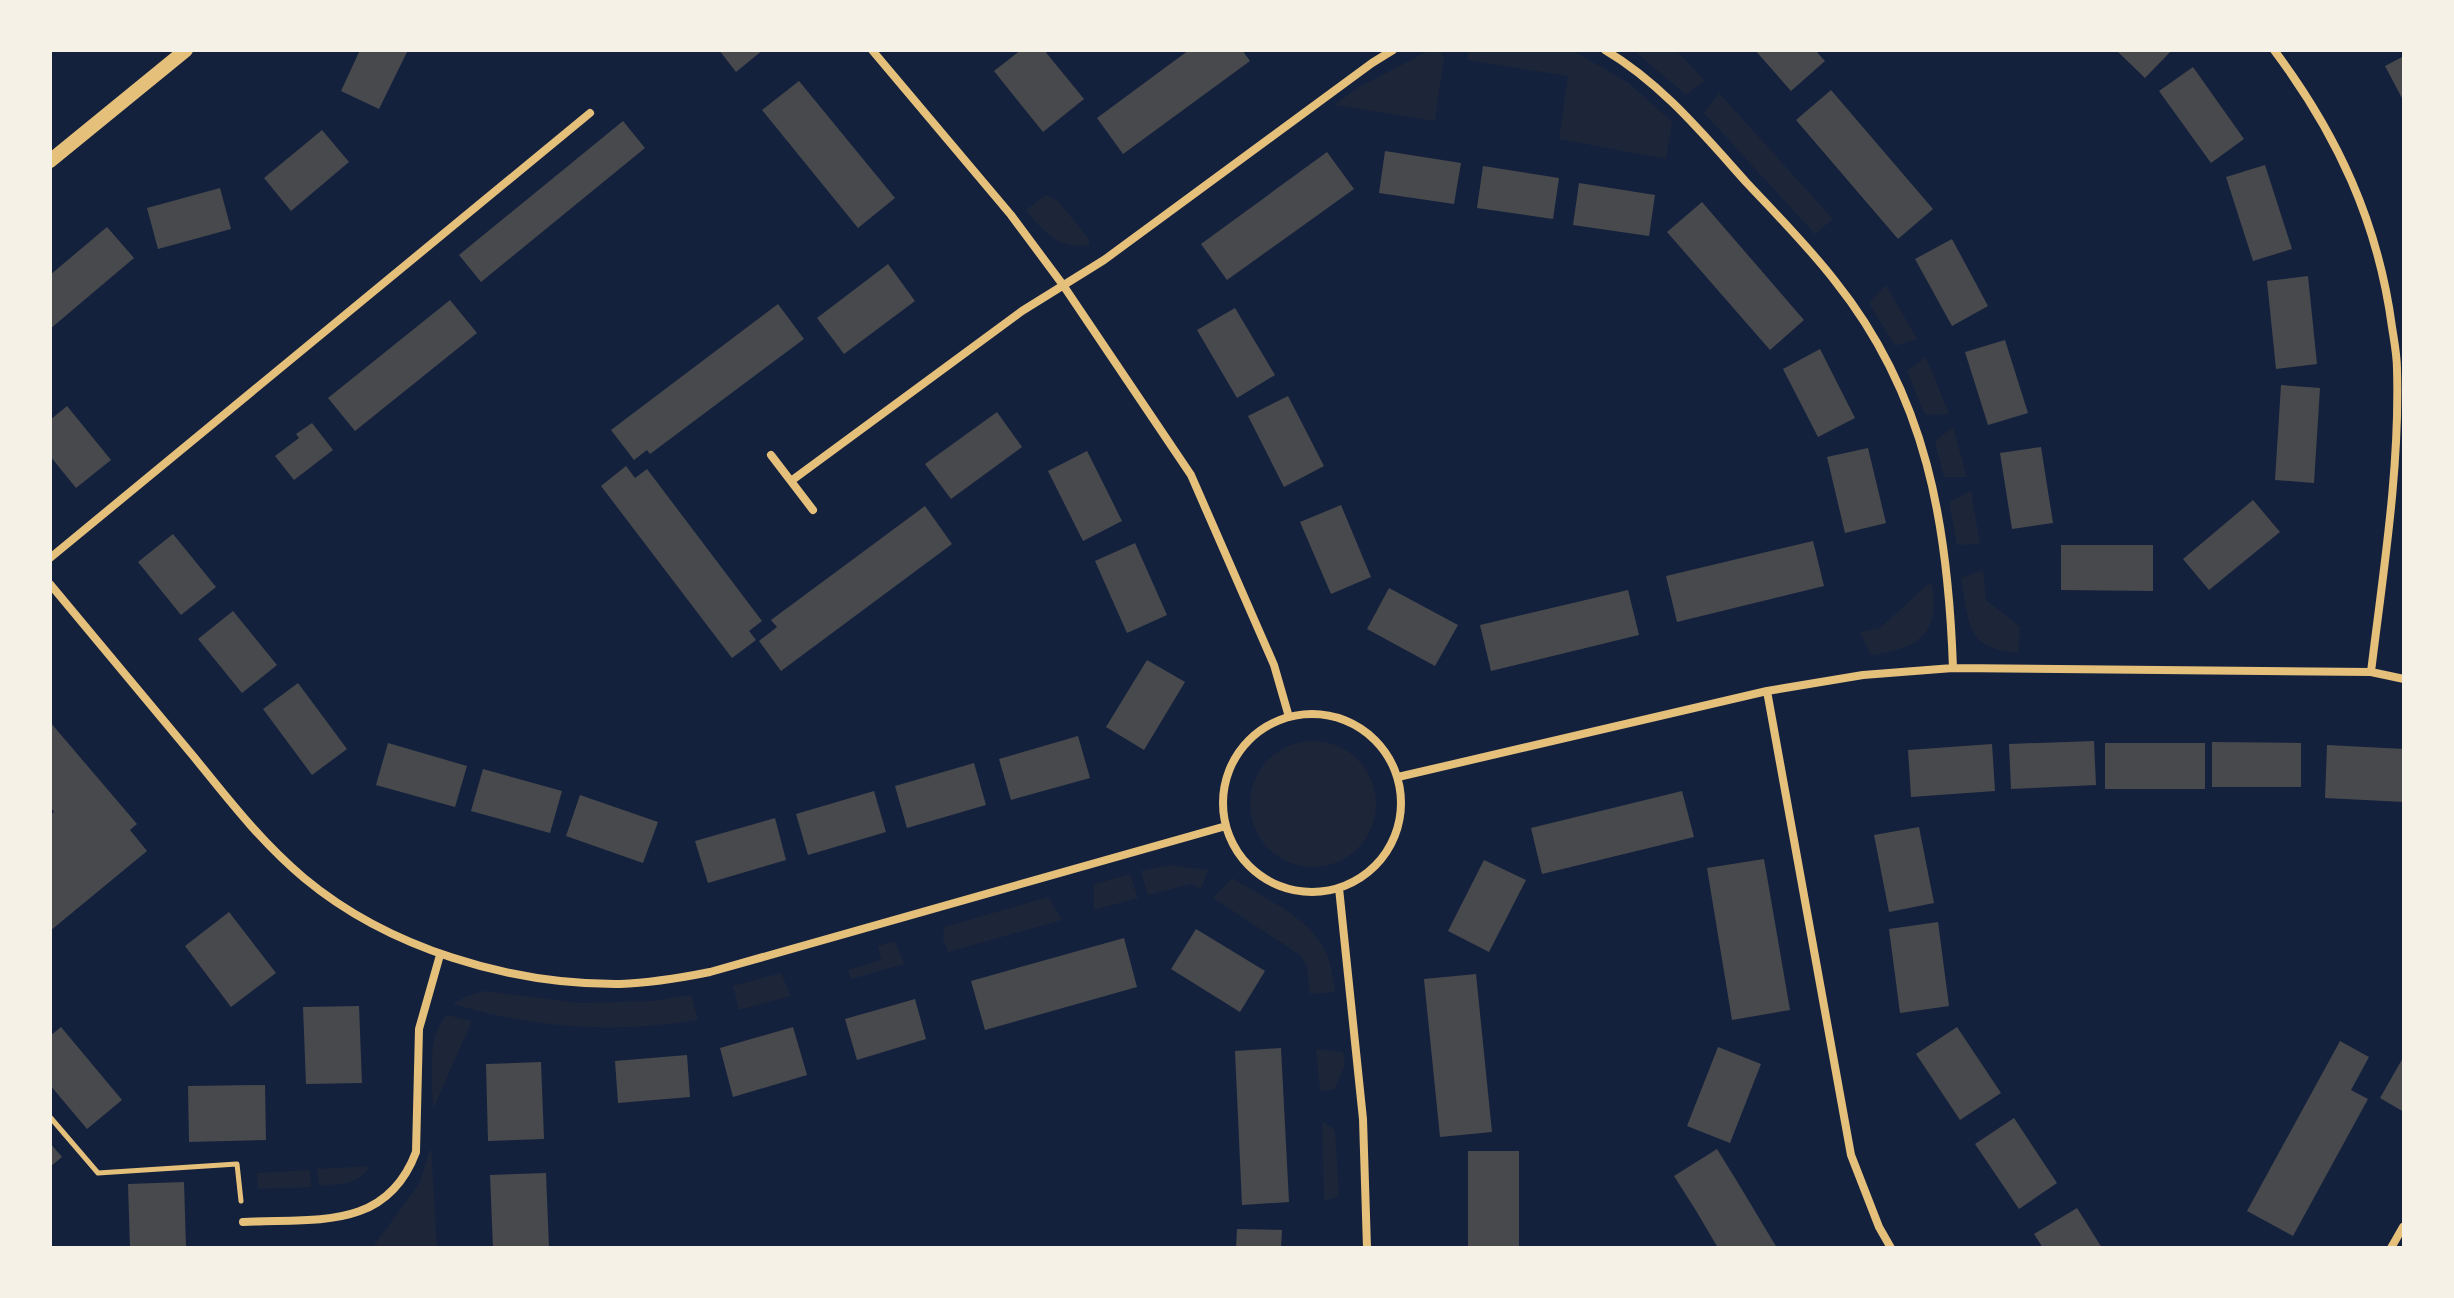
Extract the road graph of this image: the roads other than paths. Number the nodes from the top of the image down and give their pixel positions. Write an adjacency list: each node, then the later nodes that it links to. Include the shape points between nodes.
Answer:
1 (186, 50): 7 (street)
2 (872, 50): 8 (street)
3 (1393, 50): 8 (street)
4 (1605, 50): 14 (street, via 1641,74 1687,117 1837,282 1869,330 1902,393 1936,499 1949,576)
5 (2274, 50): 15 (street, via 2343,158 2377,250 2388,299 2397,368 2392,501)
6 (590, 113): 12 (street)
7 (50, 161)
8 (1063, 285): 10 (street); 18 (street, via 1191,475 1274,665)
9 (771, 455): 10 (street)
10 (791, 481): 11 (street)
11 (813, 510)
12 (50, 558)
13 (50, 584): 22 (street, via 275,852 361,918)
14 (1953, 668): 15 (street); 17 (street, via 1863,675)
15 (2371, 672): 16 (street)
16 (2404, 679)
17 (1767, 691): 19 (street); 26 (street, via 1851,1155)
18 (1289, 717): 19 (street, via 1316,713 1367,732 1387,752); 20 (street, via 1249,740 1235,758 1226,780)
19 (1398, 777): 21 (street, via 1402,804 1397,832 1384,856)
20 (1226, 826): 21 (street, via 1250,867 1270,881 1292,890); 22 (street, via 782,953 660,981 573,981)
21 (1339, 888): 25 (street, via 1363,1119)
22 (440, 955): 23 (street, via 419,1029 416,1152 398,1187 381,1203 344,1216)
23 (243, 1222)
24 (2403, 1227): 27 (street)
25 (1367, 1248)
26 (1891, 1248)
27 (2391, 1248)

